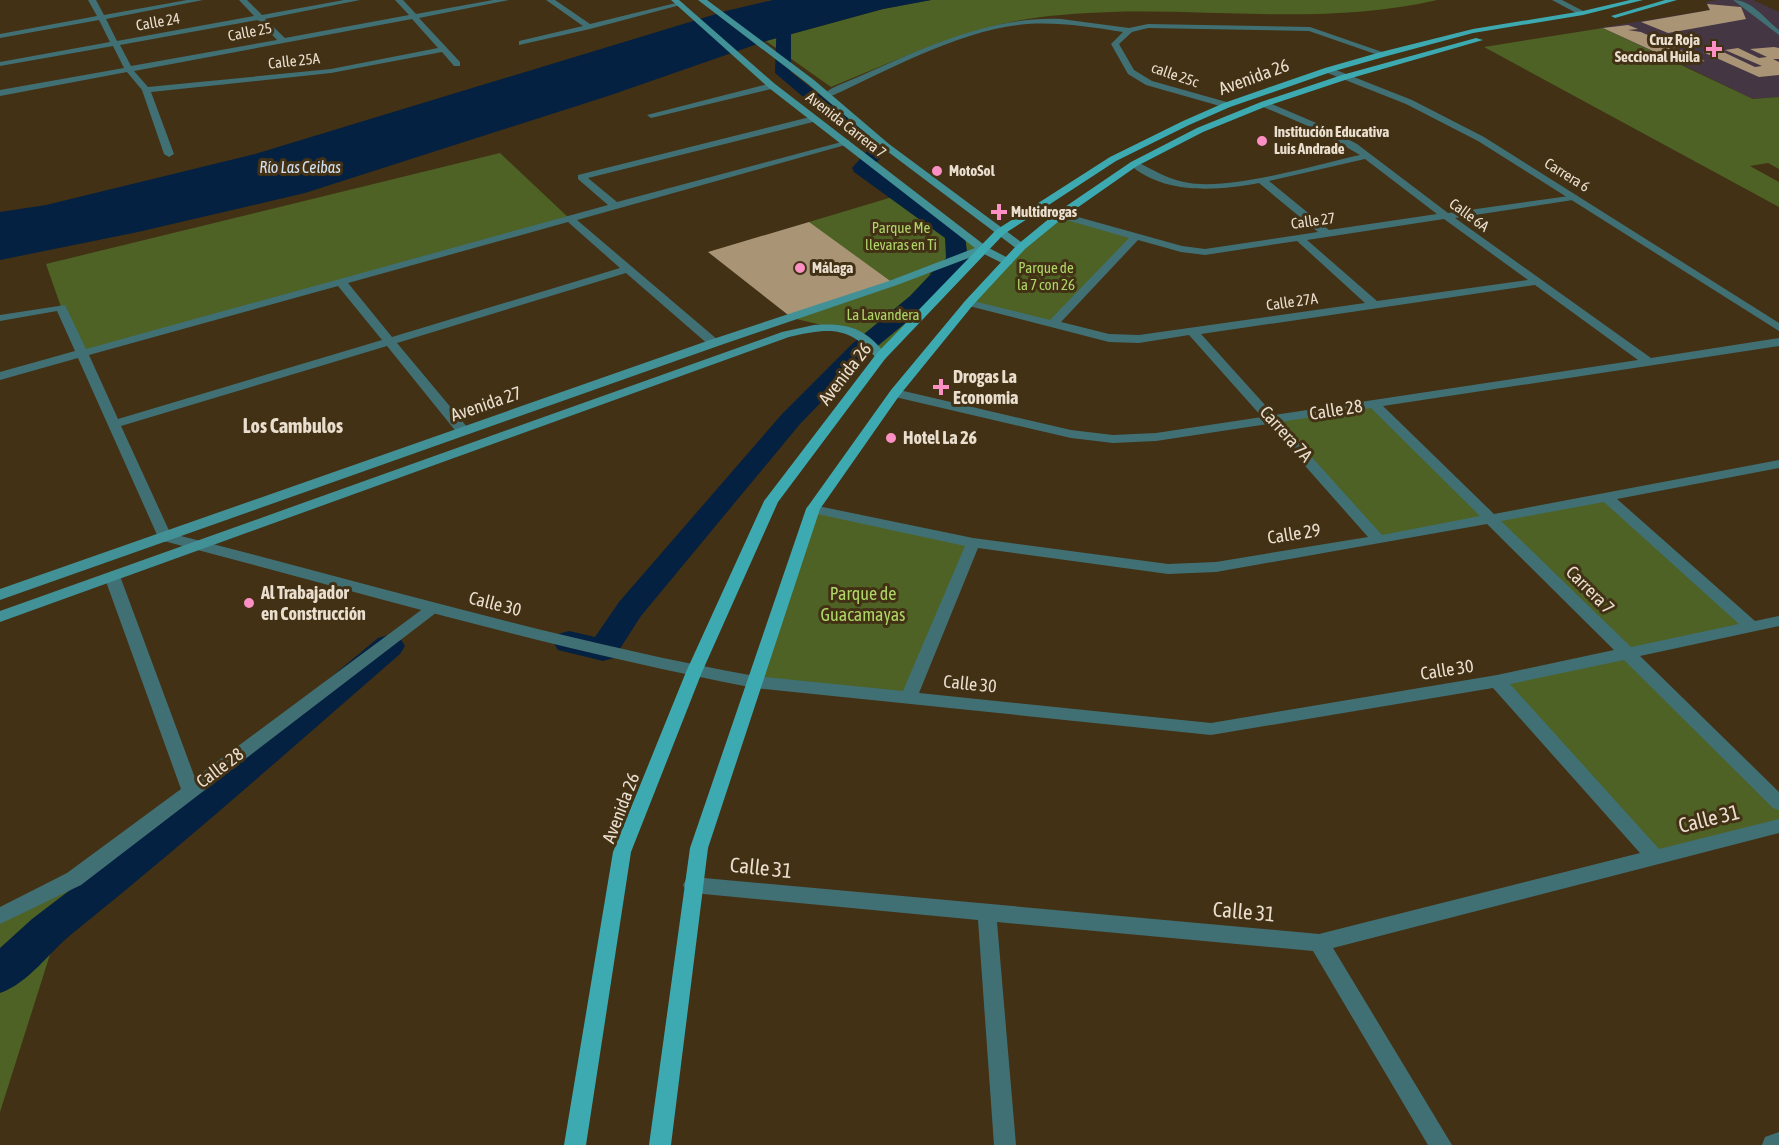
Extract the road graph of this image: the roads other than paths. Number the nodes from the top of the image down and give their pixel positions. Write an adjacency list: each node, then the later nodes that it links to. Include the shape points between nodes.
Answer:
1 (92, 0): 17 (street)
2 (199, 0): 17 (street)
3 (243, 0): 15 (street)
4 (356, 0): 15 (street, Calle 24)
5 (399, 0): 16 (street)
6 (505, 0): 16 (street, Calle 25)
7 (550, 0): 18 (street)
8 (702, 0): 35 (main road, Avenida Carrera 7)
9 (1556, 0): 14 (street)
10 (1639, 0): 14 (main road, Avenida 26)
11 (1673, 0): 31 (main road, Avenida 26, via 1638,12 1488,38)
12 (1736, 0): 20 (lane)
13 (677, 2): 18 (street); 32 (main road, Avenida Carrera 7)
14 (1583, 13): 26 (main road, Avenida 26, via 1473,31)
15 (260, 17): 22 (street); 23 (street, Calle 24)
16 (414, 17): 22 (street, Calle 25); 25 (street)
17 (100, 18): 21 (street); 23 (street)
18 (590, 27): 24 (street)
19 (1129, 30): 26 (street, via 1176,25 1310,29); 35 (street, via 1050,21 990,30); 37 (street, calle 25c, via 1115,44 1131,72 1149,83)
20 (1779, 33)
21 (0, 36)
22 (282, 40): 29 (street, Calle 25)
23 (115, 43): 27 (street, Calle 24); 29 (street)
24 (522, 43)
25 (444, 49): 28 (street); 33 (street, Calle 25A, via 330,71)
26 (1384, 54): 30 (main road, Avenida 26)
27 (0, 64)
28 (457, 64)
29 (128, 68): 33 (street); 34 (street, Calle 25)
30 (1328, 70): 31 (street, Carrera 6); 37 (main road, Avenida 26)
31 (1345, 77): 36 (main road, Avenida 26); 45 (street, Carrera 6, via 1445,119)
32 (772, 86): 38 (street); 39 (main road, Avenida Carrera 7)
33 (146, 90): 41 (street)
34 (0, 93)
35 (826, 95): 50 (main road, Avenida Carrera 7)
36 (1264, 104): 42 (street, Calle 6A, via 1318,127); 43 (main road, Avenida 26, via 1200,130)
37 (1227, 105): 50 (main road, Avenida 26, via 1113,159)
38 (651, 115)
39 (814, 119): 40 (main road, Avenida Carrera 7); 46 (street, via 581,177)
40 (846, 142): 46 (street); 55 (main road, Avenida Carrera 7)
41 (169, 154)
42 (1366, 156): 44 (street); 48 (street, Calle 6A)
43 (1134, 164): 44 (street, via 1190,186); 47 (main road, Avenida 26)
44 (1260, 179): 51 (street)
45 (1573, 197): 48 (street, Calle 27); 64 (street, Carrera 6)
46 (615, 206): 49 (street)
47 (1060, 215): 52 (street, Calle 27); 54 (main road, Avenida 26)
48 (1446, 216): 51 (street, Calle 27); 59 (street, Calle 6A)
49 (570, 219): 57 (street); 58 (street)
50 (1000, 232): 54 (main road, Avenida Carrera 7); 55 (main road, Avenida 26)
51 (1328, 235): 53 (street, Calle 27)
52 (1135, 237): 53 (street, Calle 27, via 1195,252); 63 (street)
53 (1299, 238): 61 (street)
54 (1021, 247): 56 (main road, Avenida 26)
55 (983, 249): 56 (main road, Avenida Carrera 7); 68 (main road, Avenida 27); 70 (main road, Avenida 26)
56 (1008, 262): 60 (main road, Avenida 26)
57 (628, 269): 66 (street); 68 (street)
58 (341, 282): 66 (street); 69 (street)
59 (1536, 282): 61 (street, Calle 27A); 71 (street, Calle 6A)
60 (969, 303): 63 (street, Calle 27A); 73 (main road, Avenida 26)
61 (1375, 306): 65 (street, Calle 27A)
62 (0, 318): 69 (street, via 61,307)
63 (1053, 324): 65 (street, Calle 27A, via 1109,338 1139,339)
64 (1779, 328)
65 (1192, 331): 75 (street, Carrera 7A)
66 (389, 341): 76 (street); 77 (street)
67 (1779, 342): 71 (street, Calle 28)
68 (714, 343): 77 (main road, Avenida 27)
69 (82, 354): 72 (street); 76 (street)
70 (881, 356): 85 (main road, Avenida 27, via 864,338 828,329 786,334); 93 (main road, Avenida 26, via 771,501)
71 (1650, 363): 74 (street, Calle 28)
72 (0, 376)
73 (895, 393): 75 (street, Calle 28, via 1071,434 1113,439 1156,437); 80 (main road, Avenida 26)
74 (1374, 404): 75 (street, Calle 28); 81 (street, Carrera 7)
75 (1273, 419): 83 (street, Carrera 7A)
76 (116, 424): 82 (street)
77 (463, 431): 82 (main road, Avenida 27)
78 (1779, 464): 79 (street, Calle 29)
79 (1608, 498): 81 (street, Calle 29); 91 (street)
80 (813, 509): 84 (street, Calle 29); 95 (main road, Avenida 26)
81 (1491, 519): 83 (street, Calle 29); 92 (street, Carrera 7)
82 (165, 537): 85 (street, Calle 30); 87 (main road, Avenida 27)
83 (1379, 540): 84 (street, Calle 29, via 1216,567 1168,569)
84 (973, 543): 96 (street)
85 (199, 545): 86 (main road, Avenida 27); 88 (street, Calle 30)
86 (112, 576): 89 (main road, Avenida 27); 97 (street)
87 (0, 595)
88 (433, 609): 93 (street, Calle 30); 97 (street, Calle 28)
89 (0, 617)
90 (1779, 621): 91 (street, Calle 30)
91 (1752, 627): 92 (street, Calle 30)
92 (1627, 653): 94 (street, Calle 30); 98 (street, Carrera 7)
93 (694, 672): 95 (street, Calle 30); 106 (main road, Avenida 26, via 622,852)
94 (1497, 681): 96 (street, Calle 30, via 1211,729); 100 (street)
95 (755, 682): 96 (street, Calle 30); 101 (main road, Avenida 26, via 699,848)
96 (909, 698)
97 (190, 790): 103 (street, Calle 28, via 74,879)
98 (1779, 803)
99 (1779, 826): 100 (street, Calle 31)
100 (1655, 857): 104 (street, Calle 31)
101 (693, 885): 102 (street, Calle 31); 107 (main road, Avenida 26)
102 (987, 914): 104 (street, Calle 31); 108 (street)
103 (0, 916)
104 (1319, 943): 109 (street)
105 (1779, 1143): 110 (street)
106 (575, 1145)
107 (660, 1145)
108 (1005, 1145)
109 (1441, 1145)
110 (1773, 1145)

